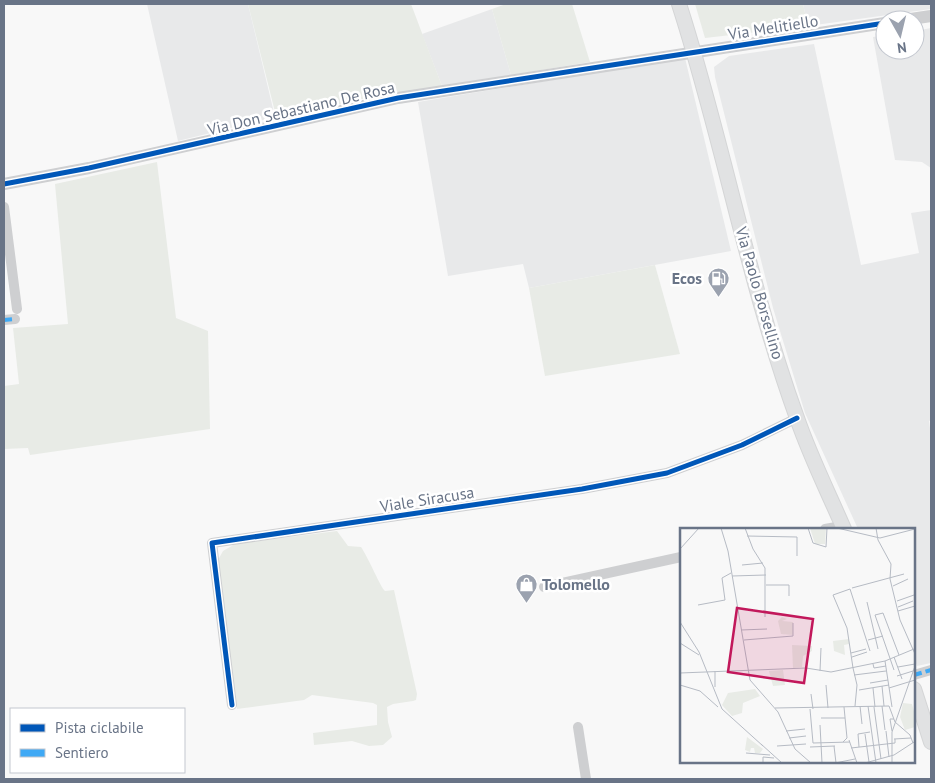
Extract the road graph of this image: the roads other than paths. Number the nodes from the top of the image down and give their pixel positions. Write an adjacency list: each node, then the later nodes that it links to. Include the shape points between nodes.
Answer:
1 (679, 4): 3 (main road, Via Paolo Borsellino)
2 (875, 24): 3 (street, Via Melitiello)
3 (694, 51): 4 (street, Via Don Sebastiano De Rosa, via 398,98); 7 (main road, Via Paolo Borsellino, via 763,308)
4 (4, 184)
5 (4, 207): 6 (street, via 16,314)
6 (4, 320)
7 (797, 418): 8 (main road, Via Paolo Borsellino); 14 (street, Viale Siracusa, via 742,445 666,473 582,489 212,543)
8 (843, 528)
9 (680, 557): 10 (street)
10 (544, 587)
11 (931, 670): 12 (street)
12 (915, 675)
13 (915, 692): 16 (main road)
14 (232, 706)
15 (578, 727): 17 (street)
16 (931, 742)
17 (586, 779)

